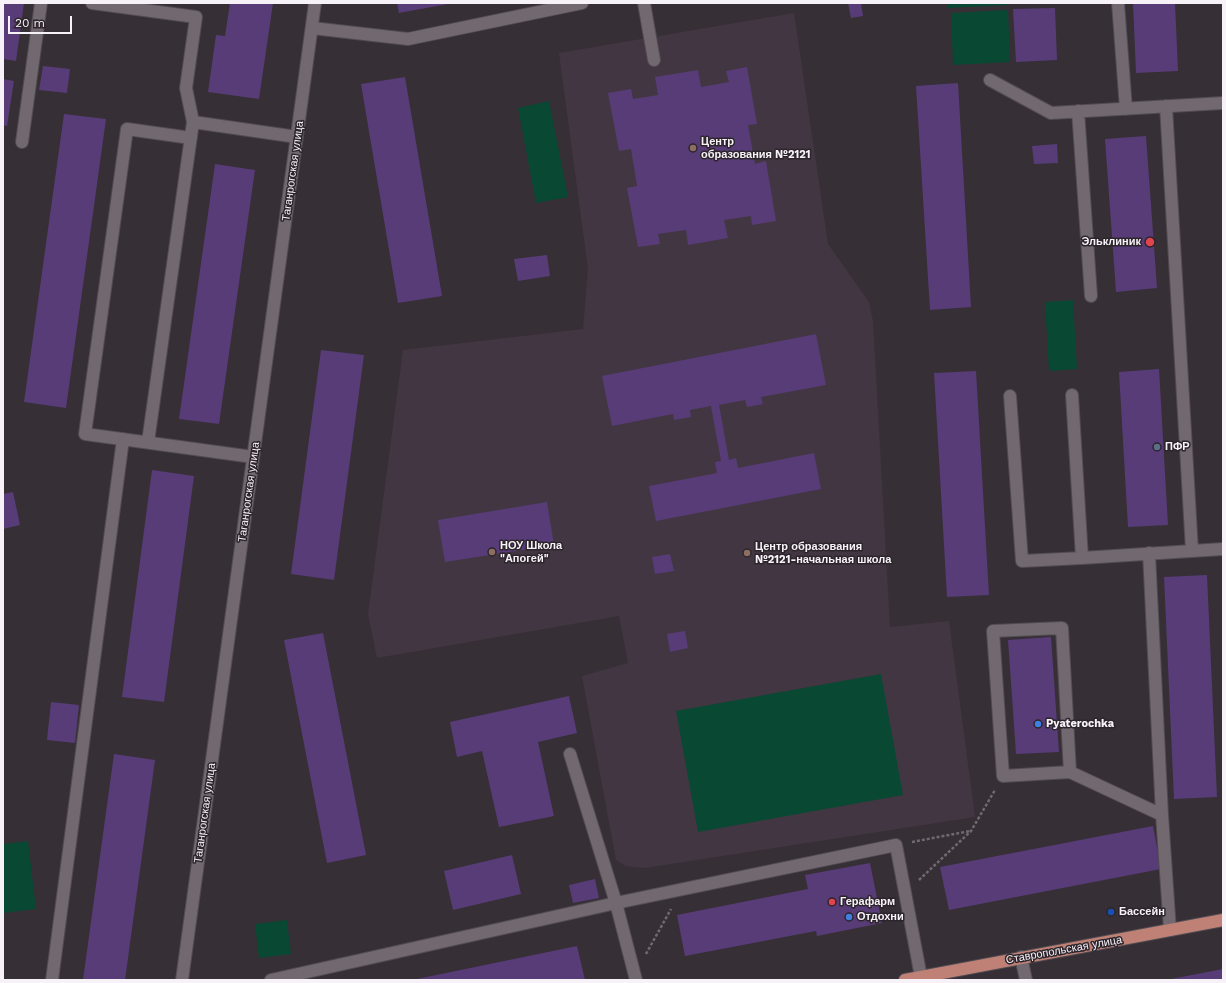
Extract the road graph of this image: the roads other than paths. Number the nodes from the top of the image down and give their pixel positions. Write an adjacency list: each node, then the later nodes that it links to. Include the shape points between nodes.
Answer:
1 (41, 3): 17 (street)
2 (92, 3): 14 (street, via 196,18 186,88)
3 (315, 3): 7 (street, Таганрогская улица)
4 (582, 3): 7 (street, via 408,39)
5 (644, 3): 8 (street)
6 (1118, 3): 12 (street)
7 (312, 28): 15 (street, Таганрогская улица)
8 (654, 60)
9 (990, 80): 13 (street, via 1051,113)
10 (1223, 103): 11 (street)
11 (1166, 106): 12 (street); 25 (street)
12 (1126, 108): 13 (street)
13 (1078, 111): 18 (street)
14 (193, 122): 15 (street); 16 (street)
15 (297, 137): 23 (street, Таганрогская улица)
16 (191, 138): 21 (street, via 127,129 85,434); 22 (street)
17 (22, 142)
18 (1091, 296)
19 (1072, 395): 27 (street)
20 (1010, 396): 27 (street, via 1022,561)
21 (123, 438): 22 (street); 37 (street)
22 (148, 442): 23 (street)
23 (253, 457): 38 (street, Таганрогская улица)
24 (1223, 549): 25 (street)
25 (1192, 551): 26 (street)
26 (1149, 553): 27 (street); 30 (street)
27 (1082, 558)
28 (570, 754): 31 (street)
29 (1070, 772): 29 (street, via 1062,628 993,631 1003,776); 30 (street)
30 (1162, 815): 33 (street)
31 (616, 903): 35 (street, via 896,845); 36 (street); 39 (street)
32 (1223, 920): 33 (main road, Ставропольская улица)
33 (1170, 930): 34 (main road, Ставропольская улица)
34 (1021, 957): 35 (main road, Ставропольская улица); 41 (street)
35 (921, 977): 40 (main road, Ставропольская улица)
36 (635, 978)
37 (52, 980)
38 (182, 980)
39 (271, 980)
40 (905, 980)
41 (1026, 980)

